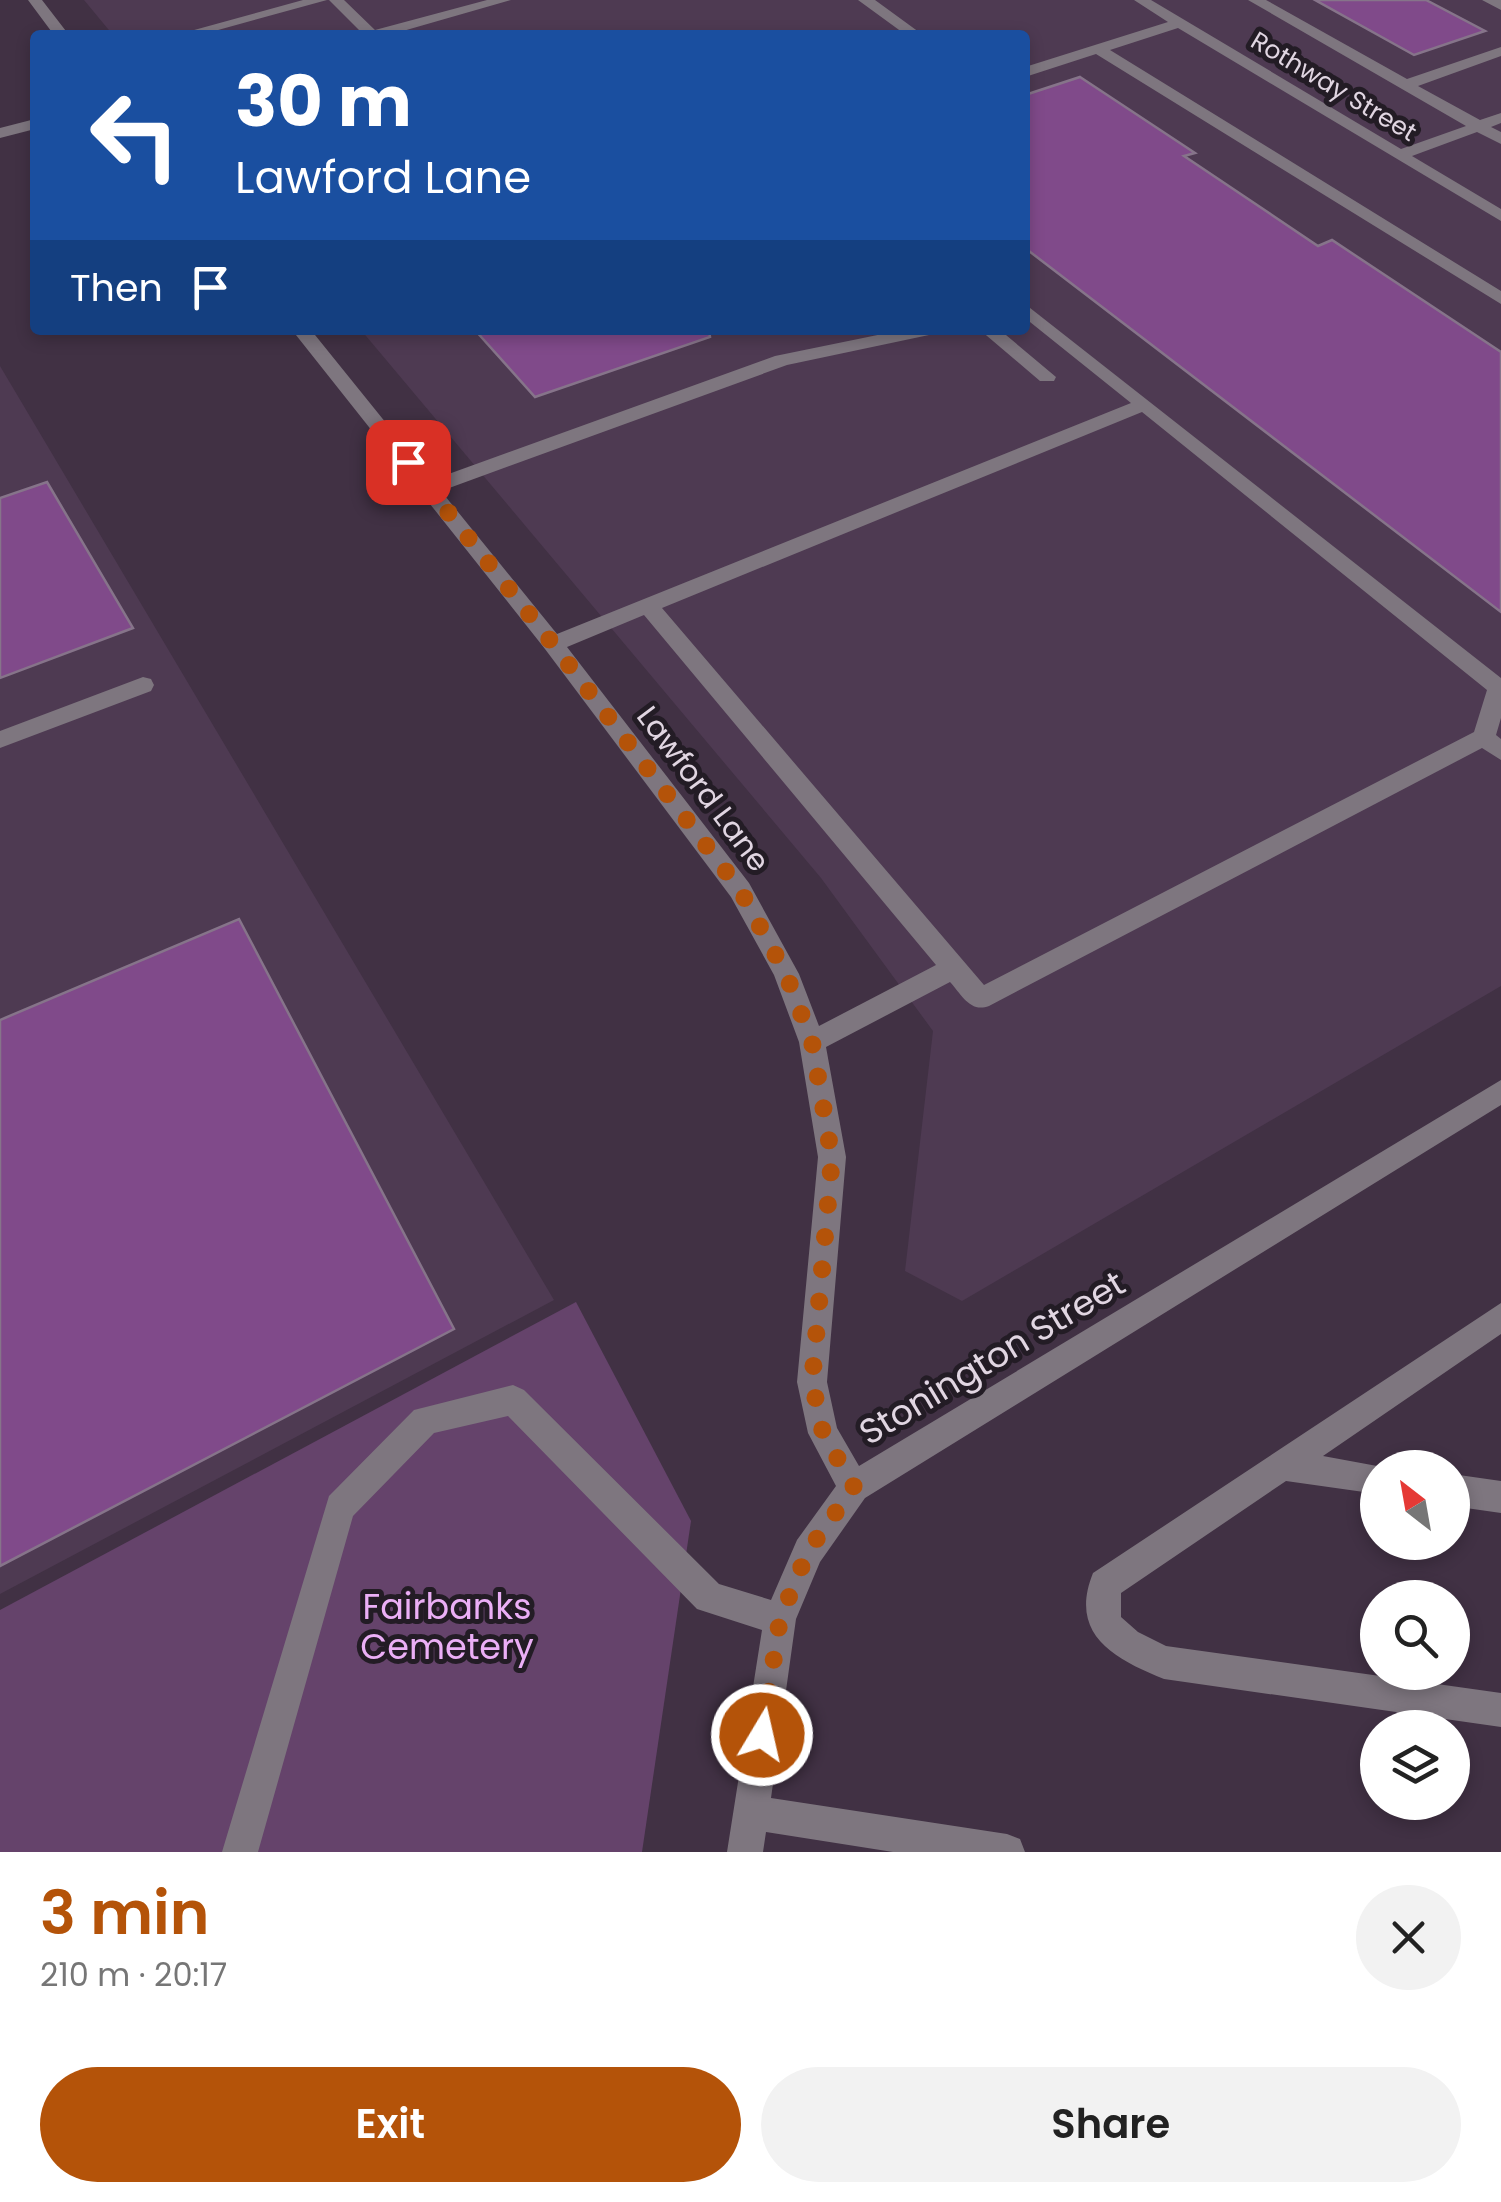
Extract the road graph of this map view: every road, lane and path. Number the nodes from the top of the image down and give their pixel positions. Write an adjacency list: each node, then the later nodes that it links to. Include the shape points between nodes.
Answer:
1 (35, 0): 14 (street)
2 (320, 0): 12 (street)
3 (336, 0): 17 (street)
4 (433, 0): 11 (street)
5 (504, 0): 11 (street)
6 (865, 0): 19 (street)
7 (1141, 0): 13 (street, Rothway Street)
8 (1255, 0): 23 (street)
9 (1489, 0): 10 (street)
10 (1501, 6)
11 (448, 15): 18 (street)
12 (255, 17): 15 (street); 16 (street)
13 (1180, 23): 20 (street); 29 (street, Rothway Street)
14 (58, 30)
15 (203, 30)
16 (268, 30)
17 (367, 30)
18 (391, 30)
19 (909, 30)
20 (1098, 49): 22 (street); 31 (street)
21 (1501, 51): 23 (street)
22 (1030, 70)
23 (1405, 85): 26 (street)
24 (1501, 118): 26 (street)
25 (30, 125): 27 (street)
26 (1479, 126): 28 (street); 29 (street)
27 (0, 133)
28 (1501, 139)
29 (1400, 155): 30 (street, Rothway Street)
30 (1501, 216)
31 (1497, 293)
32 (1030, 313): 37 (street)
33 (305, 335): 38 (street, Lawford Lane)
34 (904, 335): 38 (street, via 782,360)
35 (995, 335): 36 (street)
36 (1047, 377)
37 (1144, 404): 39 (street); 43 (street, via 1498,688)
38 (430, 488): 40 (street, Lawford Lane)
39 (648, 606): 40 (street); 44 (street)
40 (553, 644): 45 (street, Lawford Lane, via 740,890 786,974)
41 (143, 685): 42 (street)
42 (0, 740)
43 (1492, 744): 44 (street, via 980,999)
44 (954, 968): 45 (street)
45 (812, 1042): 50 (street, Lawford Lane, via 832,1158 812,1382 823,1433)
46 (1501, 1091): 50 (street, Stonington Street)
47 (1501, 1317): 48 (street)
48 (1282, 1465): 49 (street); 54 (street, via 1105,1584 1106,1624 1126,1644 1164,1662)
49 (1360, 1476)
50 (854, 1487): 53 (street, Stonington Street, via 808,1551)
51 (1470, 1493): 52 (street)
52 (1501, 1497)
53 (780, 1619): 55 (street, Stonington Street); 56 (street, via 709,1597 513,1400 425,1420 340,1507)
54 (1501, 1710)
55 (750, 1812): 57 (street, Stonington Street); 58 (street)
56 (240, 1852)
57 (745, 1852)
58 (1007, 1852)

